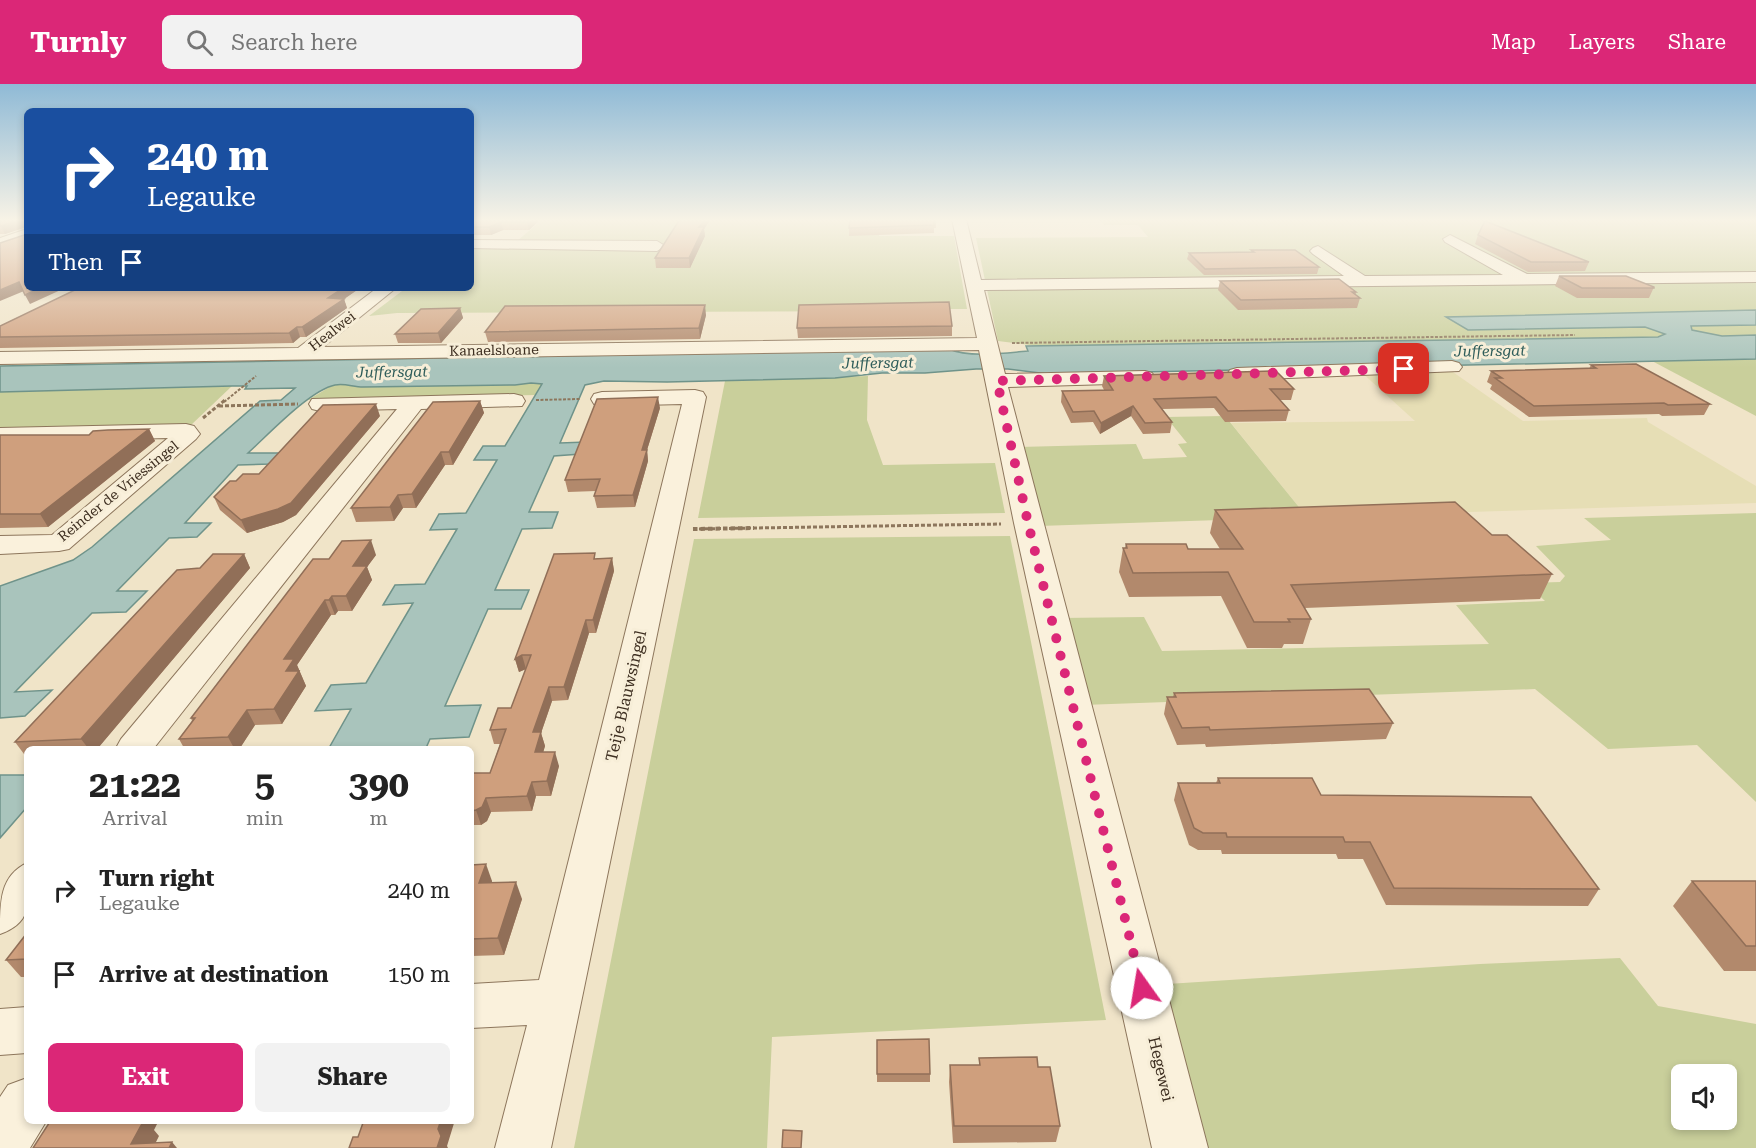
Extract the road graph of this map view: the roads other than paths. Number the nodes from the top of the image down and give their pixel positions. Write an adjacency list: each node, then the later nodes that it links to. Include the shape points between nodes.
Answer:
1 (970, 269): 7 (street, Hegewei)
2 (1344, 269): 6 (street)
3 (1504, 269): 5 (street)
4 (1756, 277): 5 (street)
5 (1524, 280): 6 (street)
6 (1361, 281): 7 (street)
7 (974, 285): 9 (street, Hegewei)
8 (384, 291): 10 (street, Healwei)
9 (988, 346): 10 (street, Kanaelsloane); 15 (street, Hegewei)
10 (305, 352): 11 (street, Kanaelsloane)
11 (0, 358)
12 (1452, 367): 13 (street)
13 (1212, 375)
14 (1165, 376): 15 (street)
15 (996, 377): 32 (street, Hegewei)
16 (602, 399): 25 (street, Teije Blauwsingel, via 695,397)
17 (514, 401): 18 (street)
18 (415, 402): 19 (street); 22 (street)
19 (320, 404)
20 (0, 435): 21 (street, Reinder de Vriessingel, via 186,431 188,434 58,543)
21 (0, 545)
22 (136, 746)
23 (24, 886): 24 (street)
24 (0, 915)
25 (558, 1001): 26 (street); 31 (street, Teije Blauwsingel)
26 (474, 1006)
27 (24, 1030): 28 (street)
28 (0, 1032)
29 (24, 1109): 30 (street)
30 (0, 1146)
31 (524, 1148)
32 (1180, 1148)

